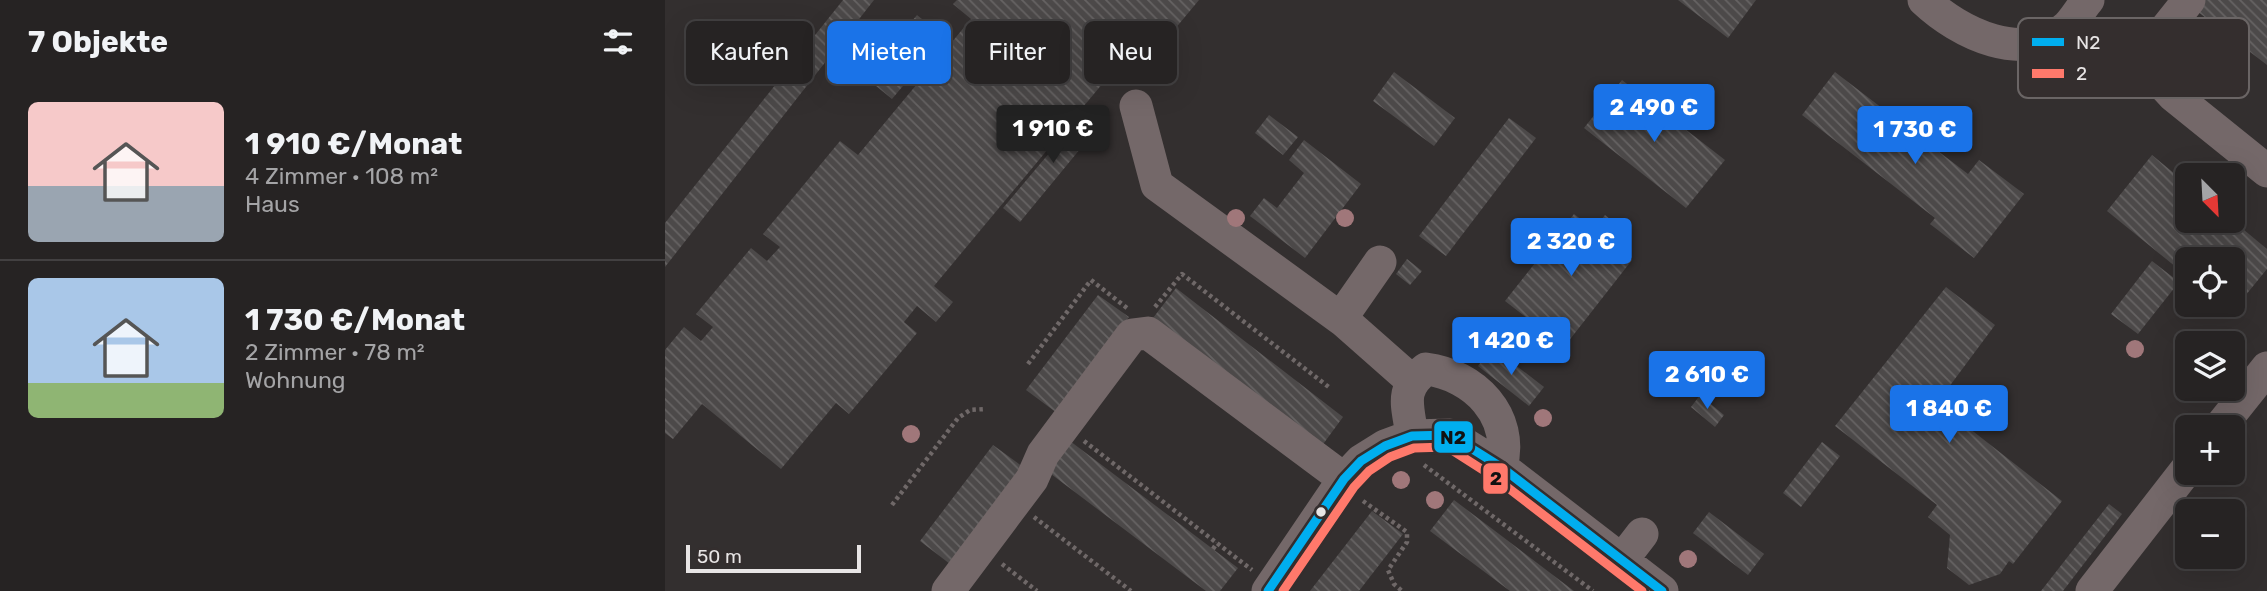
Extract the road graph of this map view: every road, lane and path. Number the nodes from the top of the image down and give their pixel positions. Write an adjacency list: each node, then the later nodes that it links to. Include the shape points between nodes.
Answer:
1 (1924, 0): 6 (street, via 1981,38)
2 (2088, 0): 4 (street)
3 (2189, 0): 5 (street)
4 (2074, 18)
5 (2175, 18)
6 (2018, 45)
7 (2176, 98): 9 (street)
8 (1136, 106): 11 (street, via 1157,185)
9 (2267, 171)
10 (1380, 262): 11 (street)
11 (1344, 321): 15 (street)
12 (1142, 328): 13 (path, via 1135,314 1091,280); 16 (path, via 1181,274); 19 (street); 27 (street)
13 (1028, 364)
14 (2267, 368): 18 (street)
15 (1412, 381): 20 (street, via 1406,397); 23 (street, via 1426,369 1455,361 1500,420 1506,448)
16 (1330, 388)
17 (985, 409): 29 (path, via 970,410 958,418)
18 (2230, 415)
19 (1064, 425): 21 (path); 28 (street)
20 (1413, 446): 23 (street, via 1450,435); 27 (street, via 1385,446 1361,461); 42 (path)
21 (1102, 454): 22 (path); 24 (path)
22 (1097, 461)
23 (1501, 467): 36 (street)
24 (1134, 479): 26 (path); 30 (path)
25 (2175, 484): 44 (street)
26 (1128, 485)
27 (1350, 487): 37 (street); 41 (path, via 1407,532 1407,542 1388,570)
28 (1015, 502): 34 (street); 40 (path)
29 (892, 505)
30 (1181, 515): 31 (path); 33 (path)
31 (1177, 522)
32 (1642, 534): 36 (street)
33 (1217, 543): 35 (path); 37 (path)
34 (980, 548): 38 (street); 39 (path)
35 (1213, 549)
36 (1622, 560): 43 (street)
37 (1262, 582)
38 (948, 591)
39 (1037, 591)
40 (1131, 591)
41 (1402, 591)
42 (1593, 591)
43 (1662, 591)
44 (2092, 591)

